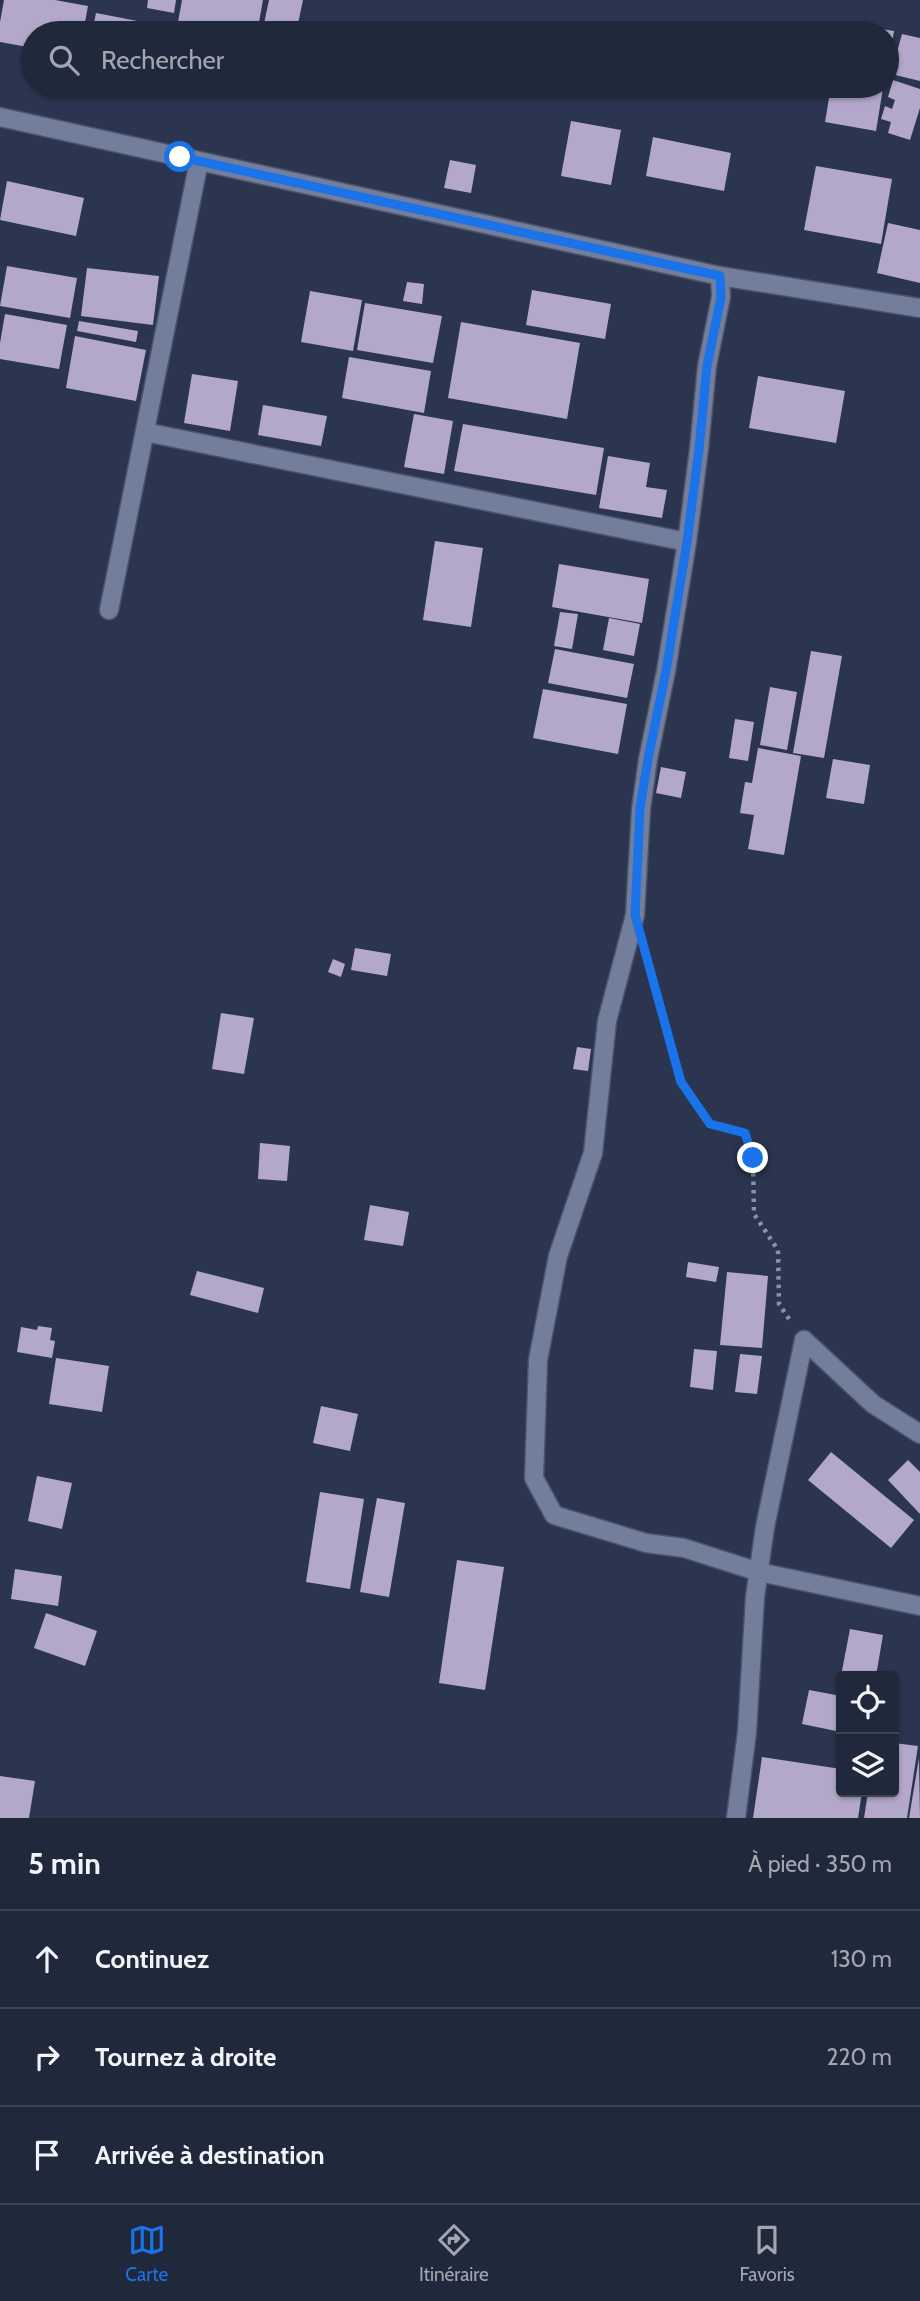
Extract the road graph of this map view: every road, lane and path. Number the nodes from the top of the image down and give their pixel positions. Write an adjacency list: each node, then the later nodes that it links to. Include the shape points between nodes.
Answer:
1 (0, 117): 2 (street)
2 (200, 161): 3 (street); 5 (street)
3 (720, 276): 4 (street); 6 (street, via 721,297 707,366)
4 (920, 309)
5 (145, 432): 6 (street); 7 (street)
6 (687, 542): 11 (street, via 640,808 635,915 607,1021 593,1153 558,1256 538,1360 534,1478 554,1515)
7 (109, 610)
8 (646, 953): 9 (path, via 681,1082 710,1124 745,1133 753,1158 754,1214 778,1250 779,1304)
9 (804, 1340): 10 (street, via 873,1404); 11 (street)
10 (920, 1434)
11 (758, 1572): 12 (street); 13 (street)
12 (920, 1606)
13 (736, 1818)

